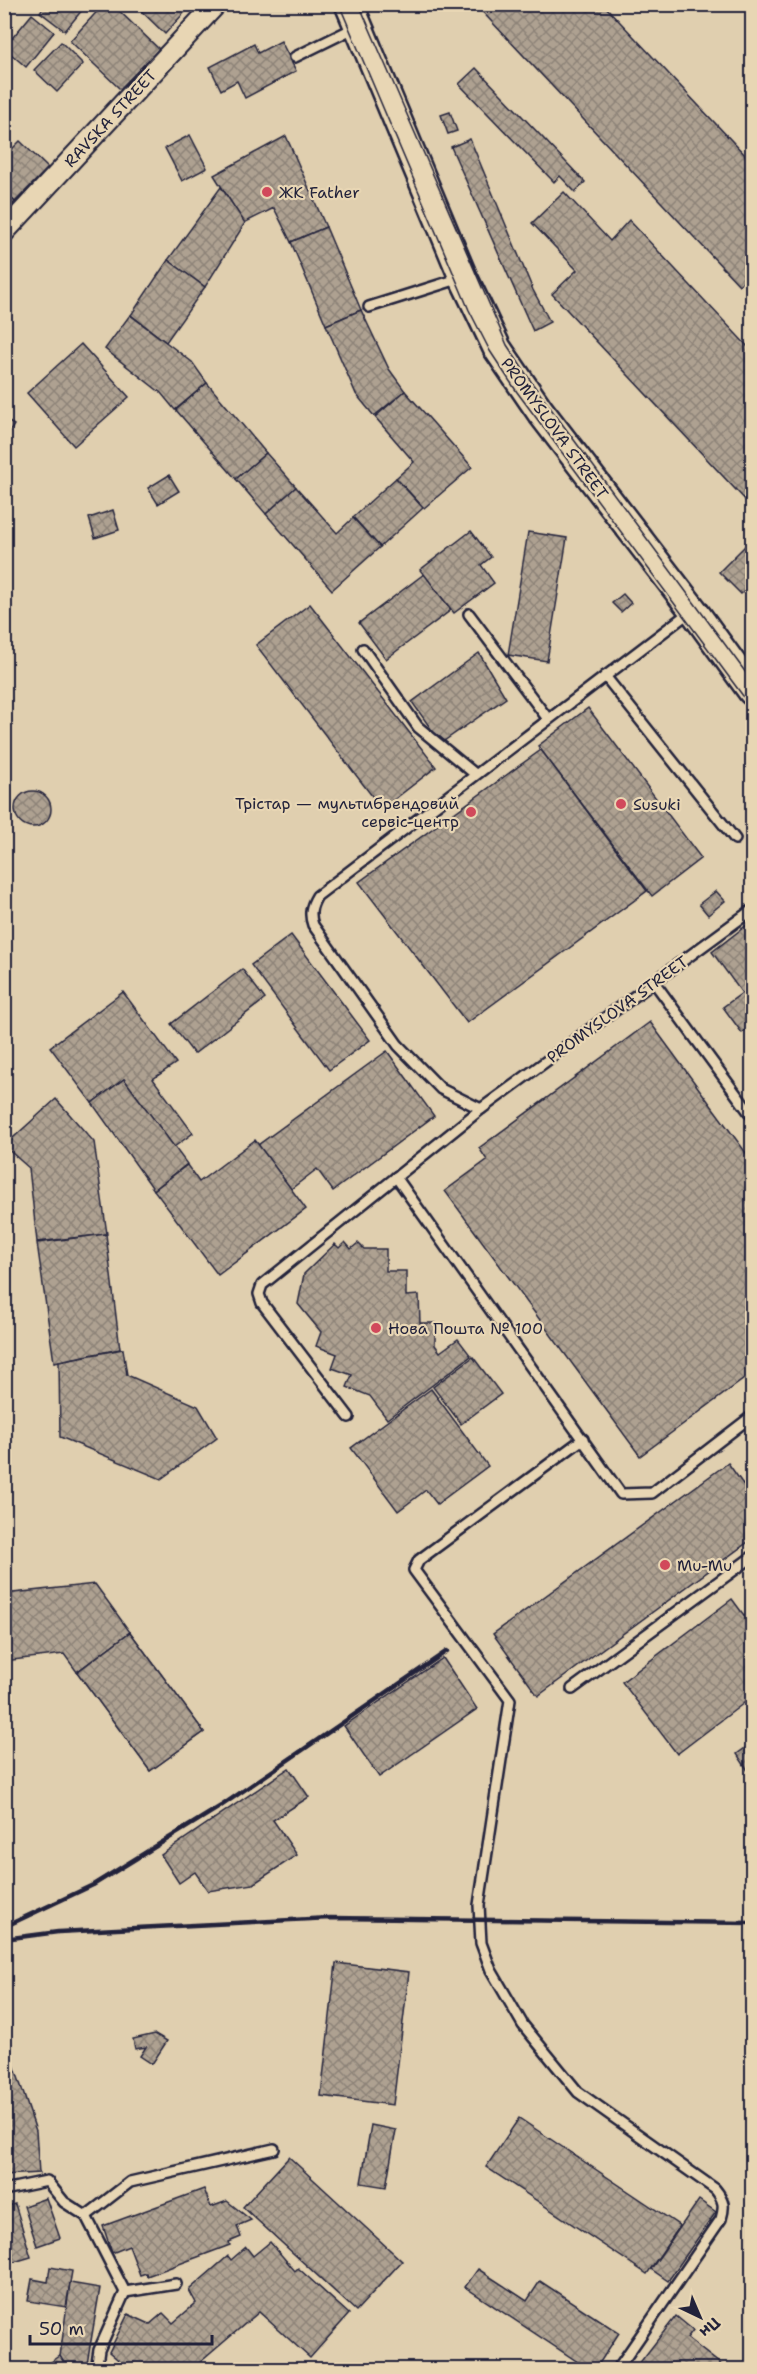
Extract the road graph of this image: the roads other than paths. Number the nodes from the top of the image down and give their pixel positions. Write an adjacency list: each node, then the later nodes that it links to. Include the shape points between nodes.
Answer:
1 (216, 4): 4 (street, RAVSKA STREET)
2 (353, 15): 3 (lane); 5 (main road, PROMYSLOVA STREET)
3 (295, 57)
4 (4, 232)
5 (464, 277): 6 (lane); 7 (main road, PROMYSLOVA STREET, via 497,348 540,411)
6 (369, 308)
7 (693, 610): 10 (lane); 11 (main road, PROMYSLOVA STREET)
8 (469, 614): 12 (lane)
9 (363, 649): 13 (lane, via 418,727)
10 (605, 676): 12 (lane); 14 (lane)
11 (753, 691)
12 (548, 719): 13 (lane)
13 (475, 774): 17 (lane, via 317,896 310,911 313,926 398,1045 441,1089)
14 (735, 839)
15 (753, 910): 16 (lane, PROMYSLOVA STREET)
16 (654, 982): 17 (lane, PROMYSLOVA STREET); 18 (lane)
17 (482, 1109): 19 (lane, PROMYSLOVA STREET)
18 (753, 1116)
19 (396, 1177): 21 (lane, PROMYSLOVA STREET, via 260,1290 262,1303); 22 (lane)
20 (753, 1416): 22 (lane, via 652,1493 621,1494)
21 (349, 1418)
22 (583, 1439): 31 (lane, via 419,1560 414,1570 510,1700 479,1905 481,1943 492,1970 523,2025 578,2092 715,2189 722,2198 721,2219)
23 (753, 1557): 24 (lane)
24 (572, 1689)
25 (274, 2149): 27 (lane, via 130,2182)
26 (4, 2190): 27 (lane, via 46,2181 64,2202)
27 (86, 2216): 29 (lane)
28 (176, 2284): 29 (lane)
29 (125, 2292): 30 (lane, via 99,2350)
30 (96, 2370)
31 (617, 2370)

